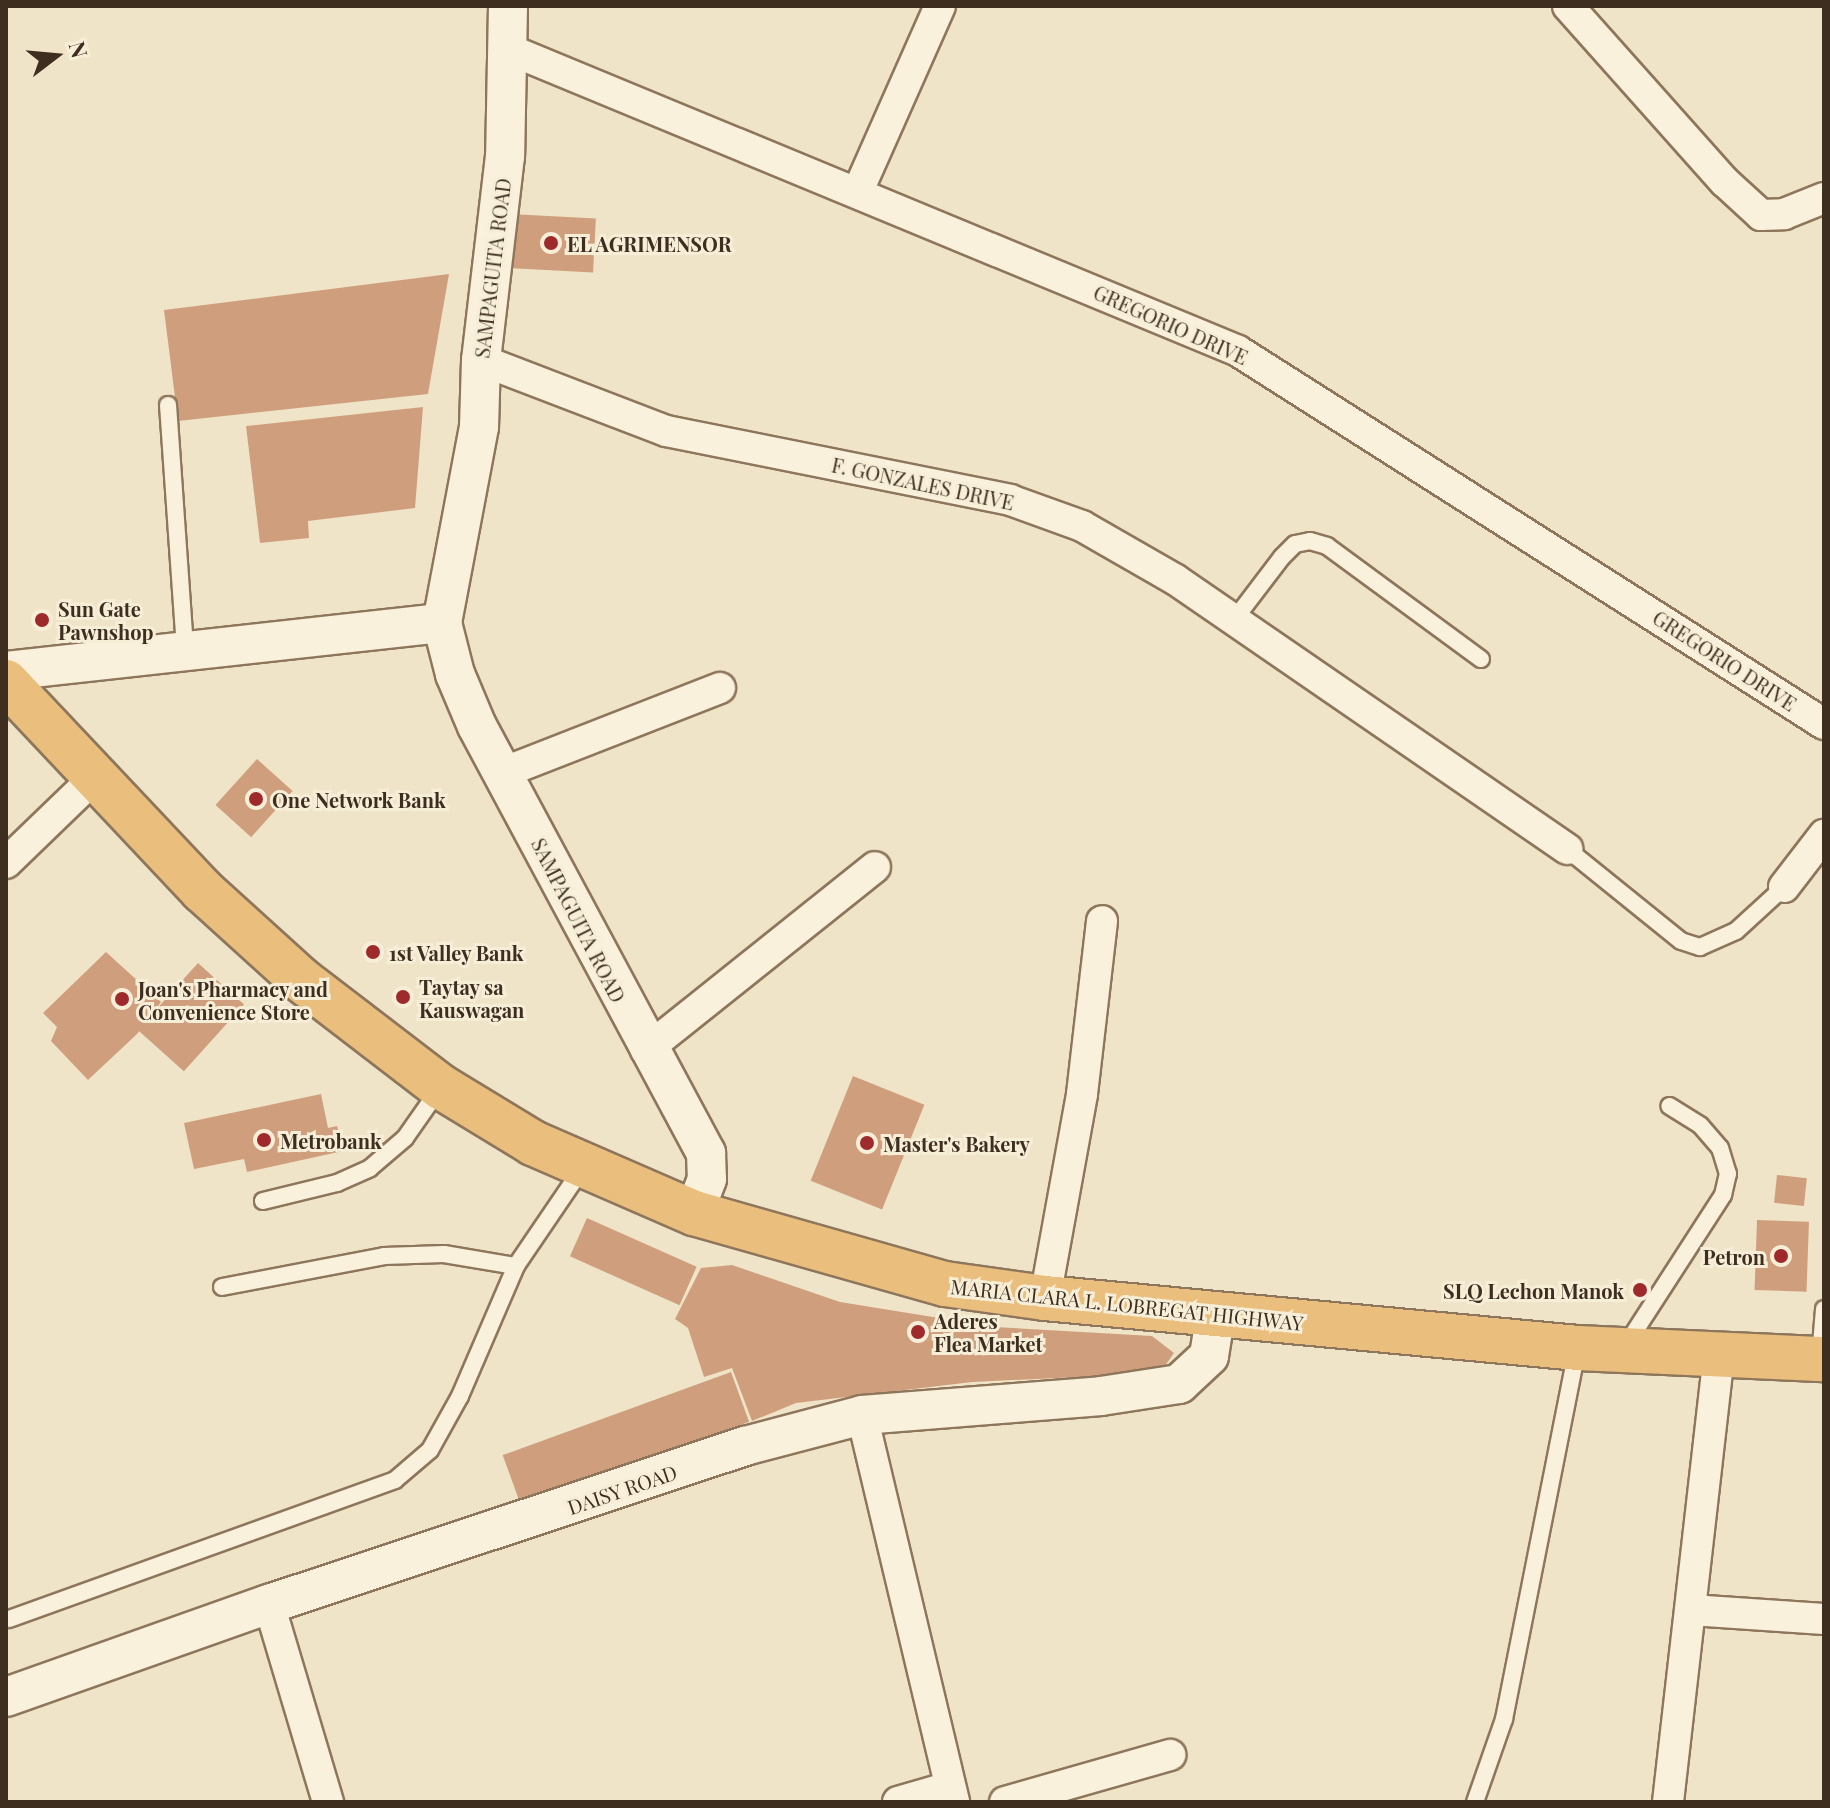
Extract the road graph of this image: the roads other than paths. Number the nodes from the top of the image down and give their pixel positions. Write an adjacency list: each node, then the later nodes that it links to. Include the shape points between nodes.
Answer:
1 (508, 6): 4 (street, SAMPAGUITA ROAD)
2 (940, 6): 5 (street)
3 (1568, 6): 6 (street, via 1725,182 1761,215 1784,214)
4 (508, 49): 5 (street, GREGORIO DRIVE); 7 (street, SAMPAGUITA ROAD, via 505,156)
5 (858, 191): 16 (street, GREGORIO DRIVE, via 1238,351)
6 (1824, 198)
7 (481, 360): 9 (street, F. GONZALES DRIVE, via 666,431 1010,500 1082,526); 10 (street, SAMPAGUITA ROAD, via 479,427)
8 (168, 405): 11 (lane)
9 (1234, 620): 12 (lane, via 1282,557 1295,544 1310,541 1327,546); 20 (street, F. GONZALES DRIVE)
10 (442, 623): 11 (street); 17 (street, SAMPAGUITA ROAD, via 455,674)
11 (185, 651): 13 (street)
12 (1481, 659)
13 (6, 671)
14 (6, 682): 18 (highway, MARIA CLARA L. LOBREGAT HIGHWAY)
15 (720, 688): 17 (street)
16 (1824, 724)
17 (502, 773): 25 (street, SAMPAGUITA ROAD)
18 (93, 779): 21 (street); 26 (highway, MARIA CLARA L. LOBREGAT HIGHWAY, via 202,890 300,979)
19 (1824, 835): 23 (street)
20 (1567, 849): 23 (lane, via 1681,941 1700,947 1736,931)
21 (6, 863)
22 (875, 867): 25 (street)
23 (1784, 887)
24 (1102, 921): 33 (street, via 1082,1094)
25 (646, 1050): 30 (street, SAMPAGUITA ROAD, via 706,1153 707,1179)
26 (441, 1087): 28 (highway, MARIA CLARA L. LOBREGAT HIGHWAY); 29 (lane, via 405,1138 370,1168 337,1183)
27 (1670, 1106): 37 (lane, via 1700,1125 1720,1148 1728,1174 1723,1195)
28 (582, 1169): 30 (highway, MARIA CLARA L. LOBREGAT HIGHWAY); 31 (lane)
29 (263, 1201)
30 (694, 1213): 33 (highway, MARIA CLARA L. LOBREGAT HIGHWAY, via 945,1284)
31 (516, 1266): 32 (lane, via 444,1254 384,1256); 43 (lane, via 430,1450 395,1480)
32 (222, 1287)
33 (1045, 1298): 35 (highway, MARIA CLARA L. LOBREGAT HIGHWAY)
34 (1824, 1309): 39 (lane)
35 (1215, 1317): 36 (highway, MARIA CLARA L. LOBREGAT HIGHWAY); 40 (street, DAISY ROAD, via 1209,1356 1179,1384 1101,1396)
36 (1578, 1348): 37 (highway, MARIA CLARA L. LOBREGAT HIGHWAY); 51 (lane, via 1504,1719)
37 (1623, 1350): 38 (highway, MARIA CLARA L. LOBREGAT HIGHWAY)
38 (1719, 1354): 39 (highway, MARIA CLARA L. LOBREGAT HIGHWAY); 42 (street)
39 (1822, 1359)
40 (862, 1415): 41 (street, DAISY ROAD, via 745,1446); 47 (street)
41 (269, 1604): 45 (street, DAISY ROAD); 48 (street)
42 (1691, 1610): 44 (street); 52 (street)
43 (9, 1619)
44 (1824, 1619)
45 (6, 1697)
46 (1170, 1755): 50 (street)
47 (952, 1794): 49 (street)
48 (328, 1802)
49 (898, 1802)
50 (1005, 1802)
51 (1475, 1802)
52 (1668, 1802)

